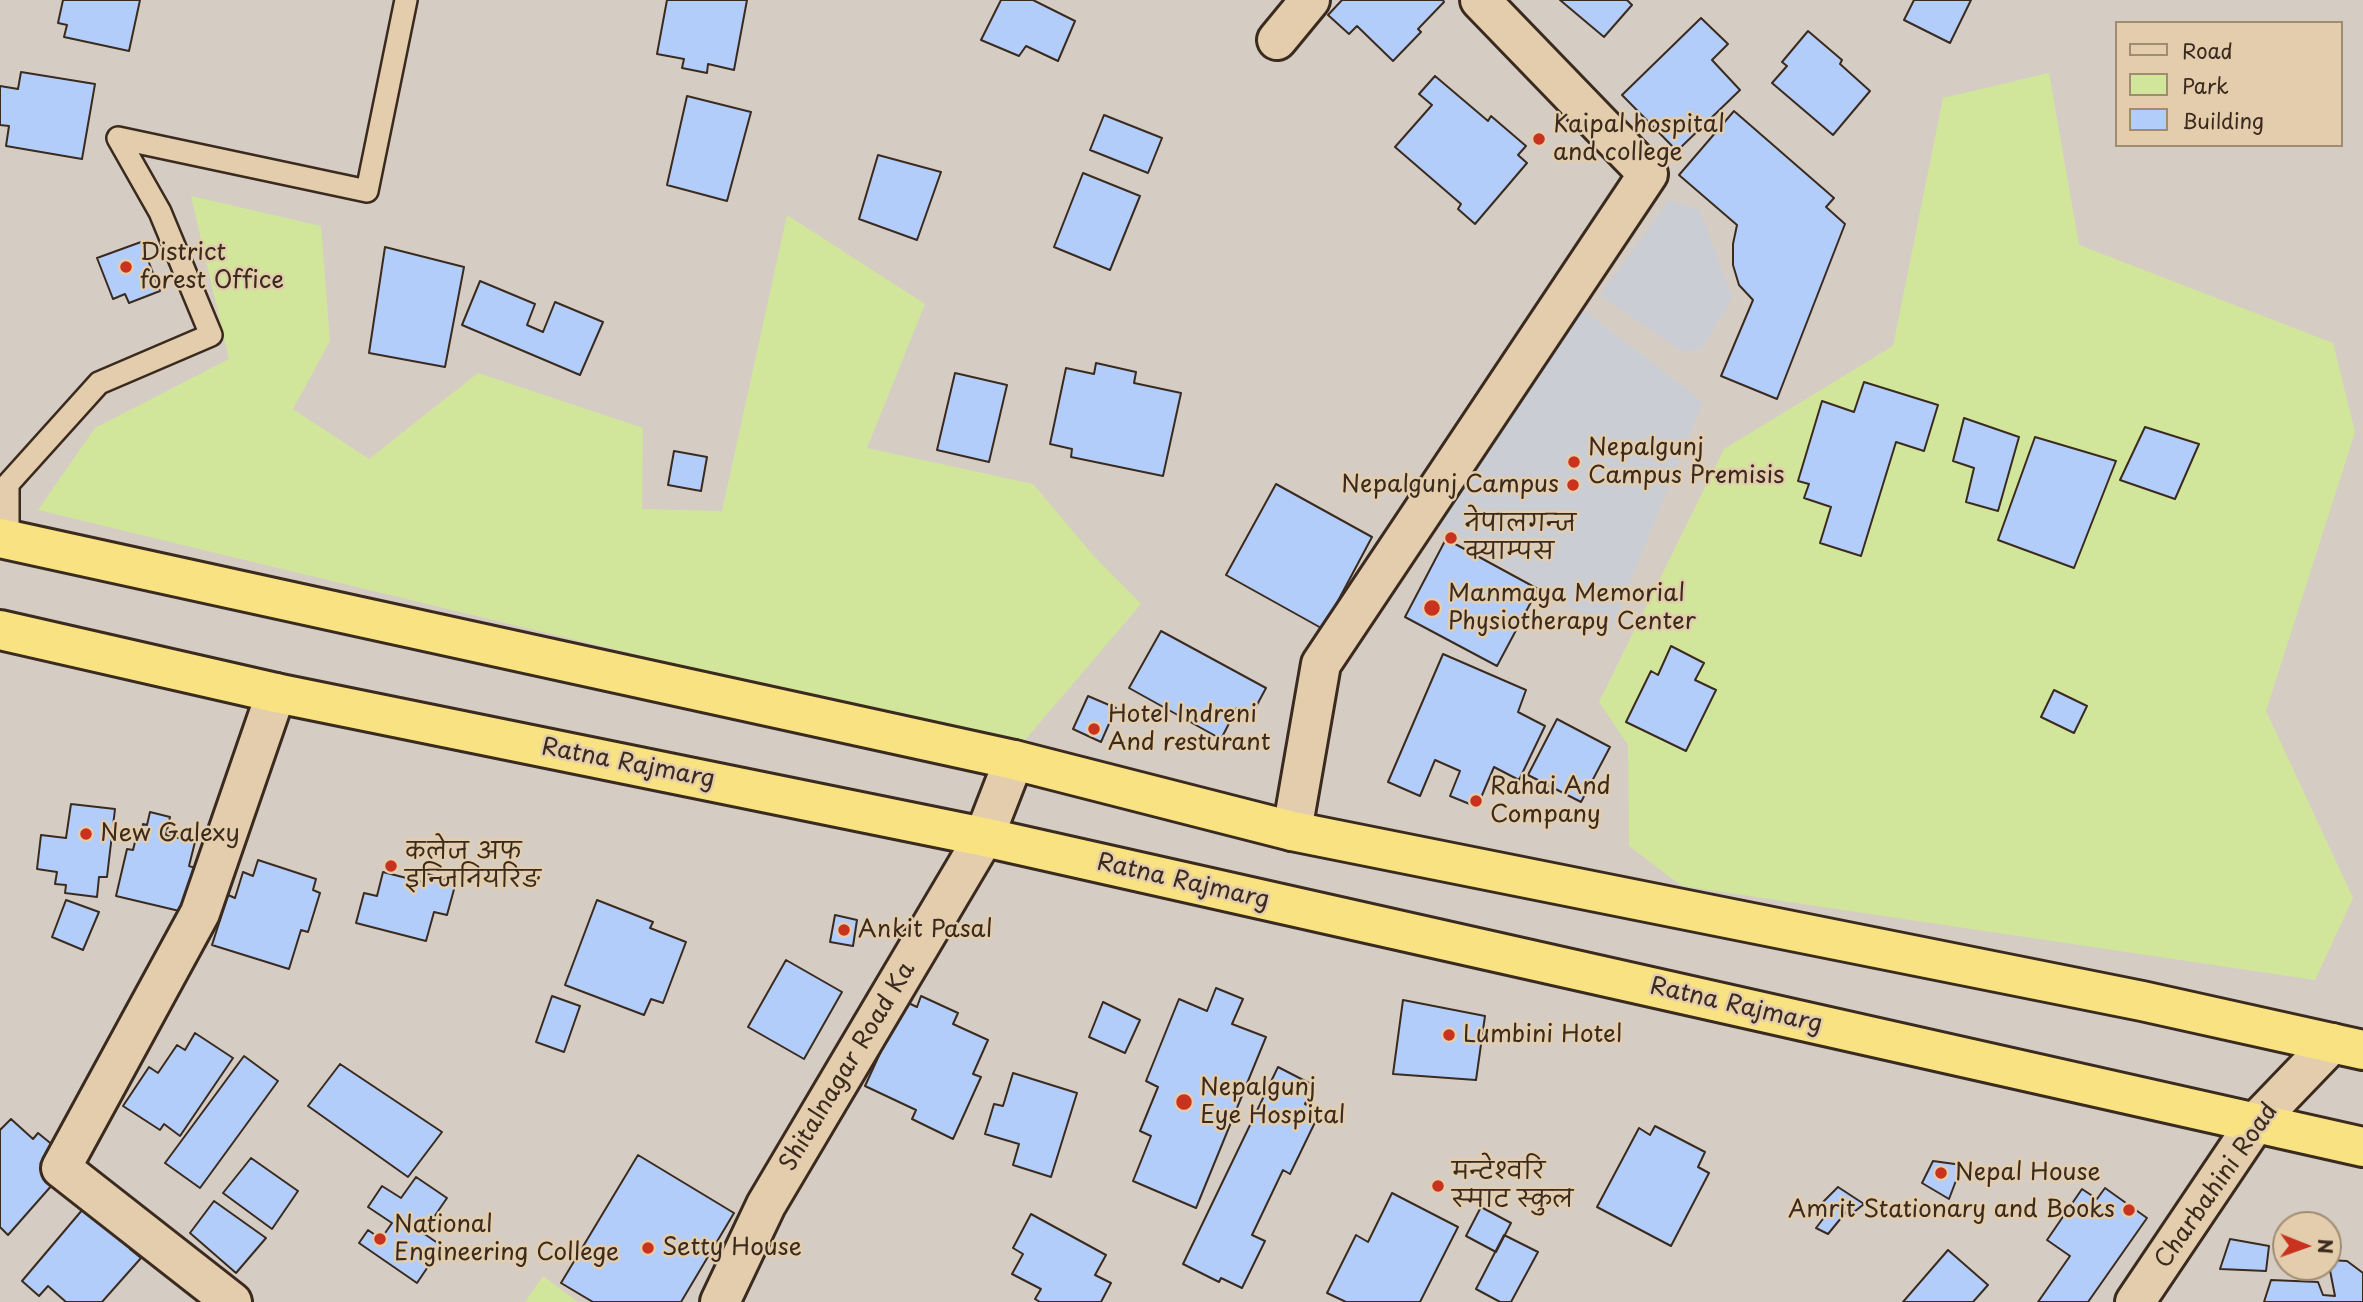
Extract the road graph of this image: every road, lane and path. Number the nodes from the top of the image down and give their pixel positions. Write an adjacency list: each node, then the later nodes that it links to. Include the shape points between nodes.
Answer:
1 (406, 0): 5 (lane, via 368,191 118,138 160,212 211,335 99,383 8,484)
2 (1310, 0): 4 (street)
3 (1480, 0): 9 (street, via 1648,173 1321,664)
4 (1277, 40)
5 (4, 539): 8 (highway)
6 (0, 630): 7 (highway, Ratna Rajmarg)
7 (276, 692): 10 (highway, Ratna Rajmarg); 14 (street, via 200,913 61,1168)
8 (1014, 760): 9 (highway); 10 (street, Shitalnagar Road Ka)
9 (1292, 831): 11 (highway)
10 (984, 836): 12 (highway, Ratna Rajmarg); 15 (street, Shitalnagar Road Ka, via 766,1205)
11 (2348, 1046): 12 (street, Charbahini Road)
12 (2256, 1122): 13 (highway, Ratna Rajmarg); 16 (street, Charbahini Road)
13 (2363, 1147)
14 (232, 1302)
15 (720, 1302)
16 (2135, 1302)

